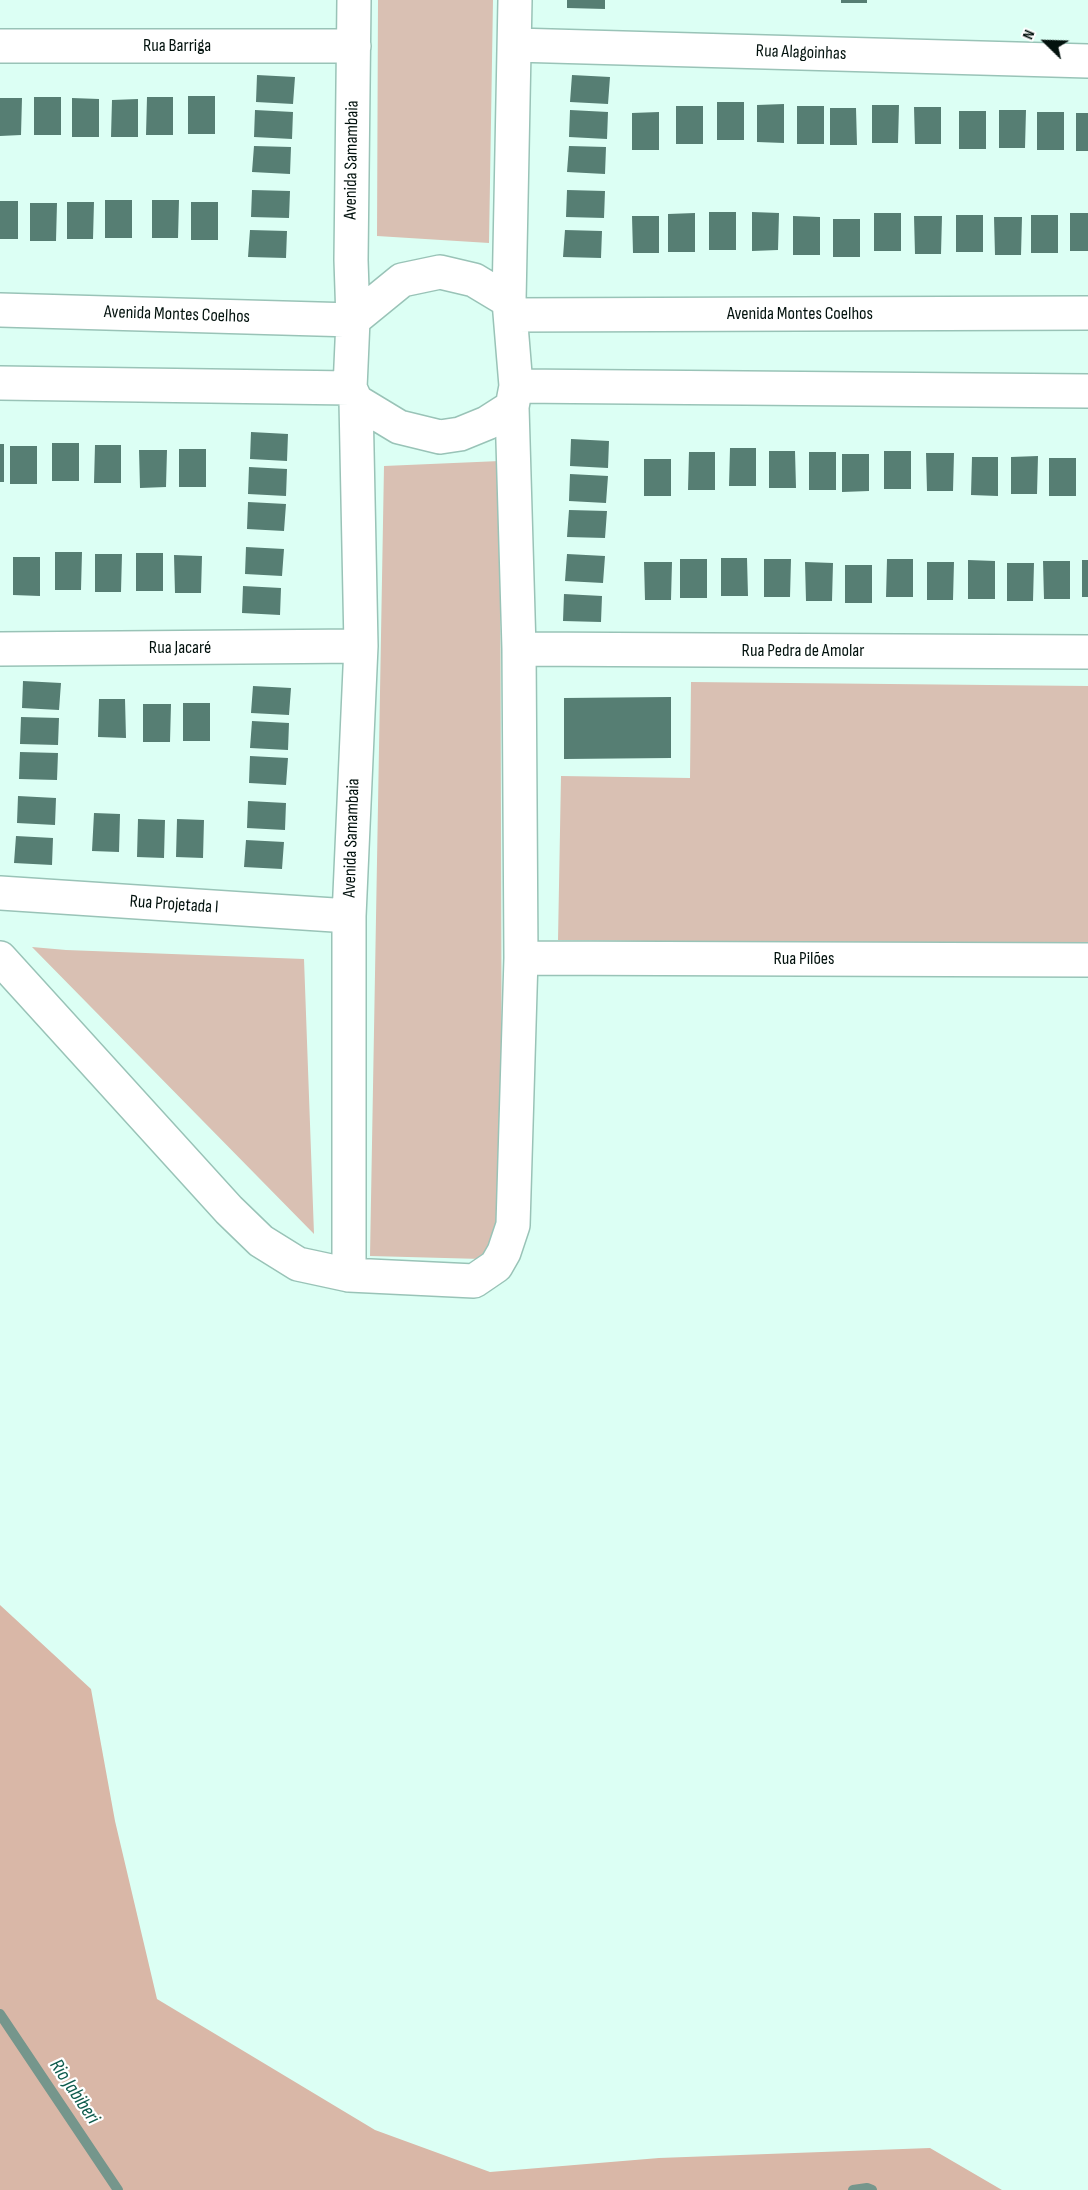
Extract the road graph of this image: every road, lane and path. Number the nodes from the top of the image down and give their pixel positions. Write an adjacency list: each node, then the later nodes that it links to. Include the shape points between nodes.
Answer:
1 (354, 0): 5 (street, Avenida Samambaia)
2 (515, 0): 3 (street)
3 (515, 45): 6 (street, Rua Alagoinhas); 7 (street)
4 (0, 46): 5 (street, Rua Barriga)
5 (354, 46): 10 (street, Avenida Samambaia)
6 (1088, 61)
7 (510, 308): 9 (street, Avenida Montes Coelhos); 10 (street, via 474,280 440,272 402,280); 14 (street)
8 (0, 310): 10 (street, Avenida Montes Coelhos)
9 (1088, 313)
10 (353, 320): 13 (street)
11 (0, 383): 13 (street)
12 (1088, 392): 14 (street)
13 (353, 395): 14 (street, via 399,427 440,437 487,423); 15 (street, Avenida Samambaia)
14 (514, 397): 17 (street)
15 (361, 646): 16 (street, Rua Jacaré); 20 (street, Avenida Samambaia)
16 (0, 649)
17 (519, 649): 18 (street, Rua Pedra de Amolar); 22 (street)
18 (1088, 652)
19 (0, 893): 20 (street, Rua Projetada I)
20 (349, 916): 24 (street, Avenida Samambaia)
21 (0, 958): 24 (street, via 261,1241 298,1264)
22 (521, 958): 23 (street, Rua Pilões); 24 (street, via 513,1225 504,1252 496,1266 474,1281)
23 (1088, 960)
24 (349, 1275)

